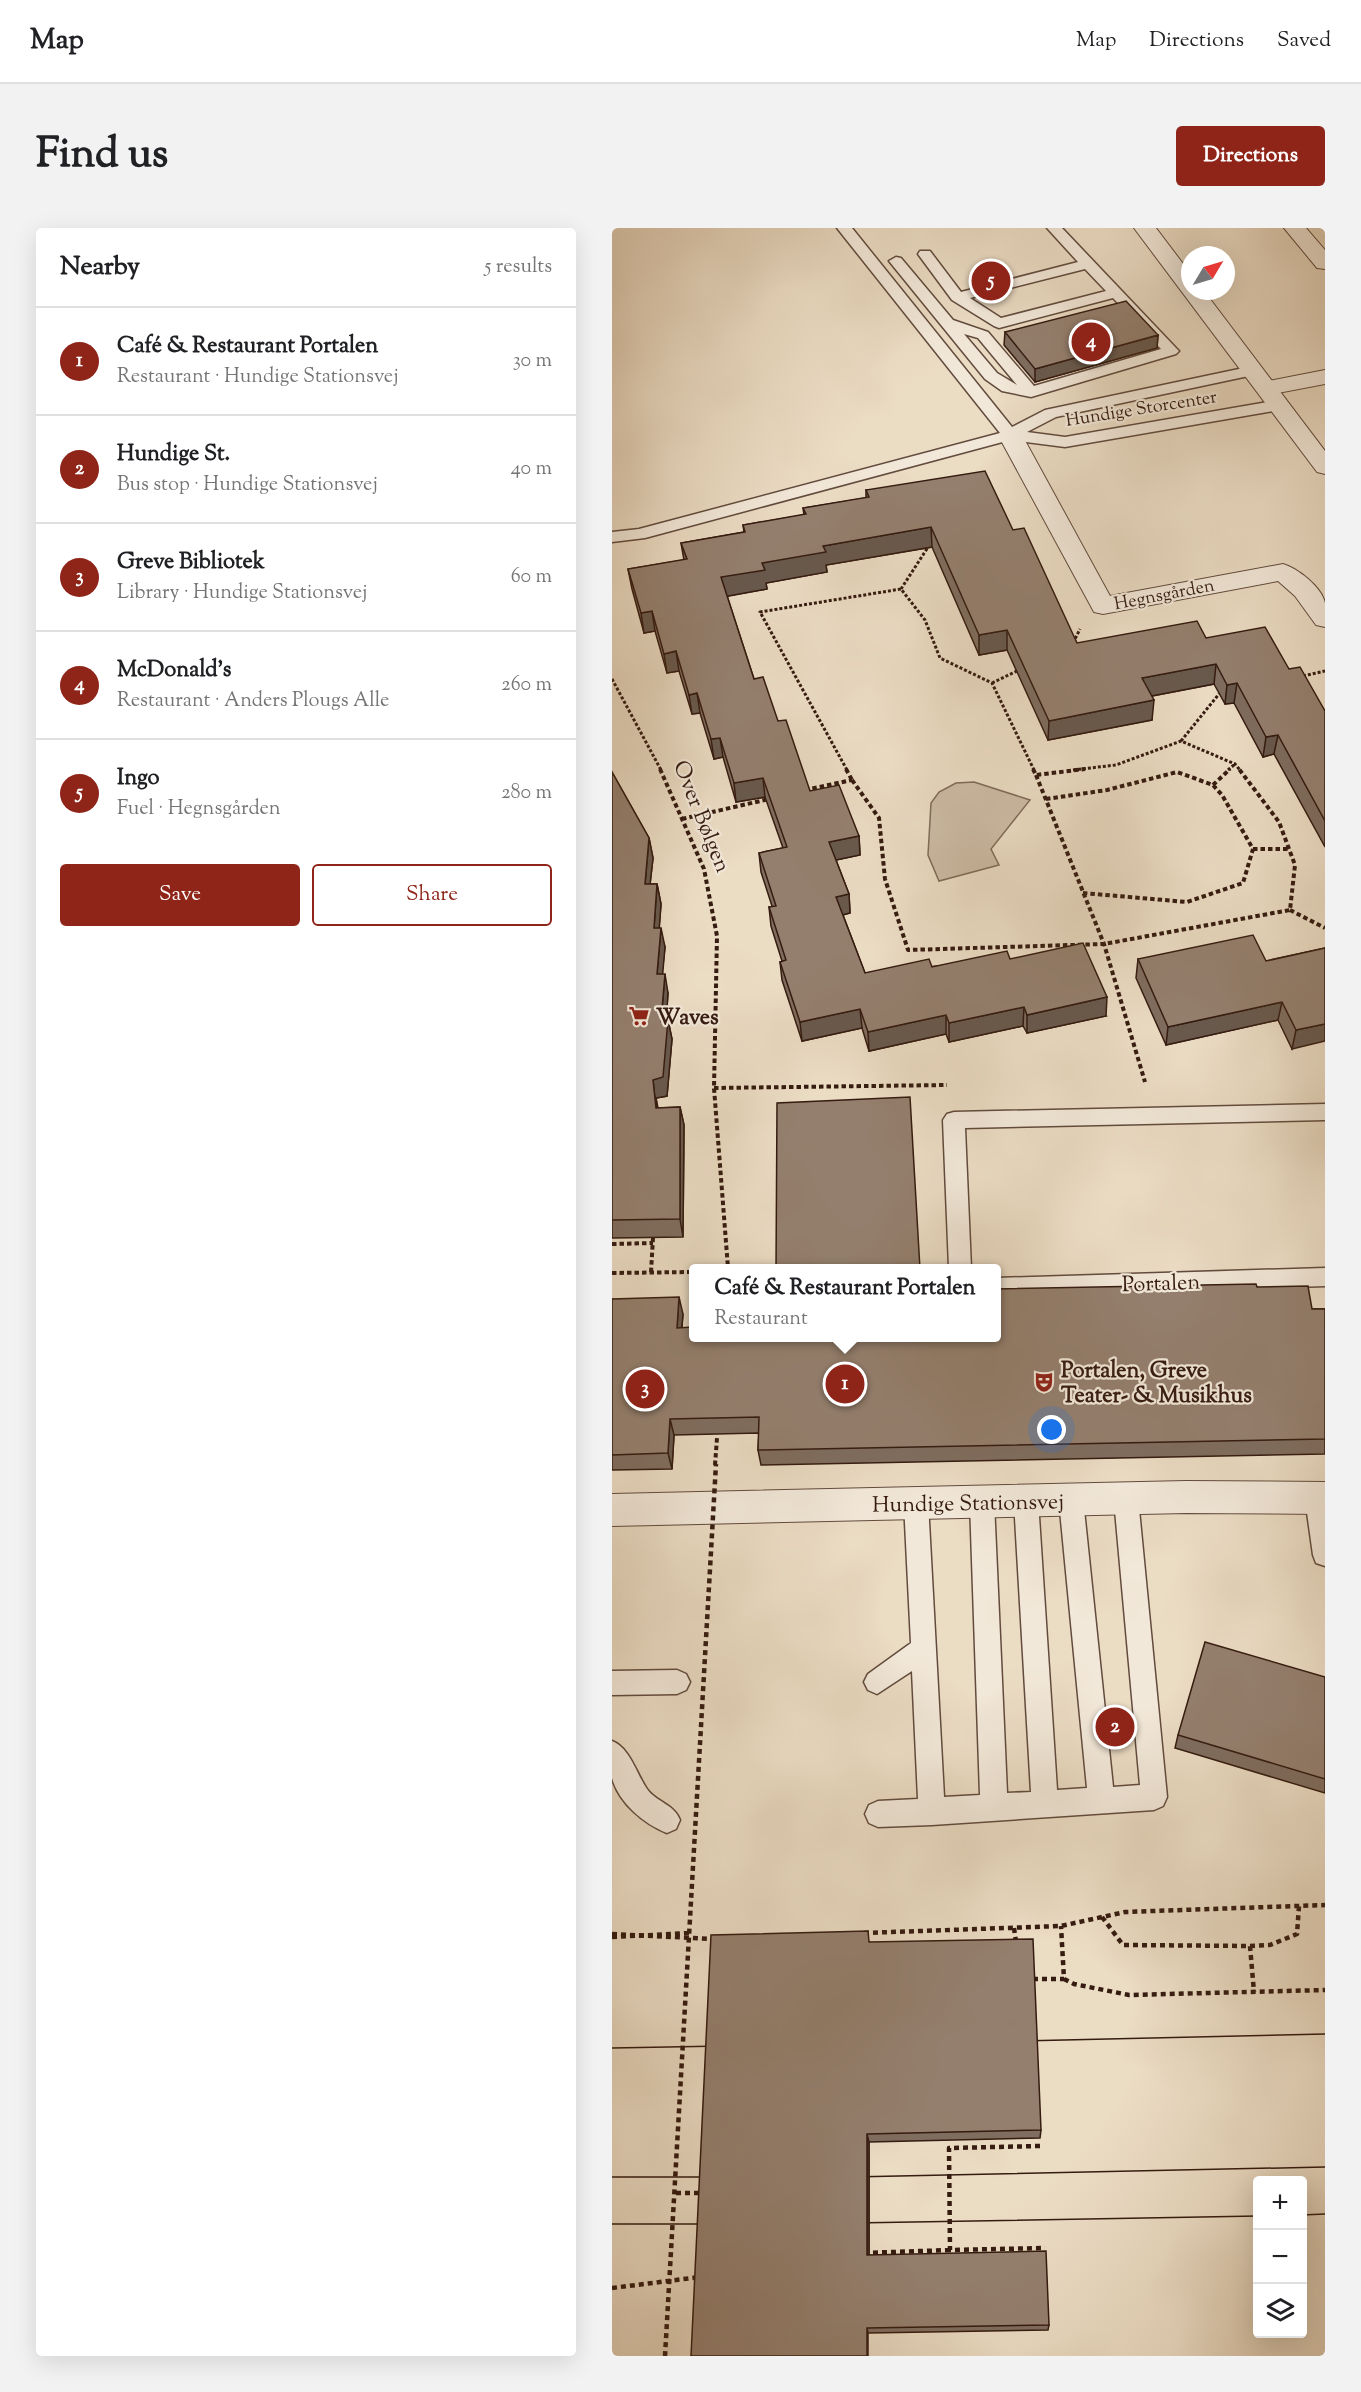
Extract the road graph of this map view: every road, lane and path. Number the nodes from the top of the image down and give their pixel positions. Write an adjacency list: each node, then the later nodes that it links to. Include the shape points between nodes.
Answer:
1 (844, 228): 15 (lane)
2 (1054, 228): 8 (lane)
3 (1145, 228): 9 (street)
4 (1295, 228): 7 (street)
5 (925, 254): 11 (lane)
6 (896, 261): 10 (lane, via 947,323 983,335 1030,392 1171,351)
7 (1325, 263)
8 (1088, 264): 10 (lane); 11 (lane)
9 (1181, 276)
10 (1119, 296): 11 (lane, via 999,323)
11 (957, 297)
12 (1199, 300): 14 (street)
13 (1325, 377): 14 (street)
14 (1266, 388): 15 (lane, via 1051,413); 15 (lane, Hundige Storcenter, via 1065,442); 16 (street)
15 (1010, 435): 17 (lane, via 639,534); 20 (street, Hegnsgården)
16 (1325, 468)
17 (612, 537)
18 (933, 538): 19 (path)
19 (901, 589): 27 (path, via 925,620 940,658); 32 (path, via 760,612)
20 (1103, 606): 21 (street, Hegnsgården, via 1283,572 1304,590); 22 (path, via 1083,619 1076,641)
21 (1325, 619)
22 (1066, 647)
23 (1023, 668): 27 (path)
24 (1325, 671): 25 (path)
25 (1292, 678)
26 (612, 679): 37 (path, Over Bølgen, via 651,748)
27 (992, 683): 31 (path)
28 (1219, 694): 29 (path)
29 (1181, 741): 30 (path); 31 (path, via 1116,765)
30 (1235, 764): 33 (path); 39 (path, via 1280,822)
31 (1036, 775): 36 (path)
32 (852, 780): 34 (path); 43 (path, via 879,818 885,879 908,950)
33 (1213, 784): 36 (path, via 1177,772 1107,790); 38 (path)
34 (795, 793)
35 (772, 798): 37 (path)
36 (1046, 799): 40 (path)
37 (682, 819): 47 (path, Over Bølgen, via 704,869 717,936 714,1088)
38 (1253, 849): 39 (path); 40 (path, via 1243,883 1187,902)
39 (1289, 849): 41 (path, via 1295,865)
40 (1083, 893): 43 (path)
41 (1290, 910): 42 (path); 43 (path)
42 (1325, 928)
43 (1104, 945): 44 (path)
44 (1145, 1083)
45 (1325, 1112): 48 (lane, via 954,1120)
46 (612, 1244): 49 (path, via 653,1240)
47 (728, 1264)
48 (960, 1264)
49 (651, 1272): 50 (path); 51 (path)
50 (689, 1272)
51 (612, 1273)
52 (1325, 1277): 53 (lane, Portalen)
53 (1001, 1287)
54 (718, 1426): 79 (path, bridge)
55 (1321, 1498): 56 (street, Hundige Stationsvej); 62 (lane)
56 (1126, 1499): 57 (street, Hundige Stationsvej); 68 (lane, via 1154,1797)
57 (1071, 1500): 58 (street, Hundige Stationsvej); 68 (lane)
58 (1026, 1501): 59 (street, Hundige Stationsvej); 69 (lane)
59 (982, 1502): 60 (street, Hundige Stationsvej); 70 (lane)
60 (916, 1503): 61 (street, Hundige Stationsvej); 63 (lane)
61 (612, 1510)
62 (1325, 1555)
63 (924, 1648): 65 (lane); 71 (lane)
64 (677, 1682): 66 (lane)
65 (877, 1682)
66 (612, 1683)
67 (612, 1753): 73 (lane, via 639,1800)
68 (1101, 1801): 69 (lane)
69 (1045, 1805): 70 (lane)
70 (994, 1808): 71 (lane)
71 (932, 1812): 72 (lane)
72 (878, 1814)
73 (667, 1820)
74 (1325, 1905): 75 (path)
75 (1299, 1906): 76 (path, via 1125,1912); 83 (path, via 1297,1934 1269,1945)
76 (1102, 1917): 77 (path); 83 (path, via 1123,1945)
77 (1061, 1926): 78 (path); 86 (path)
78 (1014, 1928): 80 (path); 84 (path)
79 (691, 1933): 81 (path, bridge); 90 (path, bridge)
80 (862, 1934)
81 (612, 1935): 82 (path)
82 (721, 1939)
83 (1250, 1946): 88 (path)
84 (1016, 1949)
85 (1033, 1979): 86 (path)
86 (1064, 1979): 88 (path, via 1129,1995)
87 (1325, 1990): 88 (path)
88 (1254, 1992)
89 (1040, 2146): 93 (path, via 949,2148)
90 (676, 2193): 91 (path); 97 (path, bridge)
91 (703, 2193)
92 (1045, 2248): 93 (path)
93 (950, 2250): 94 (path)
94 (858, 2254)
95 (711, 2275): 96 (path)
96 (612, 2288)
97 (665, 2356)

